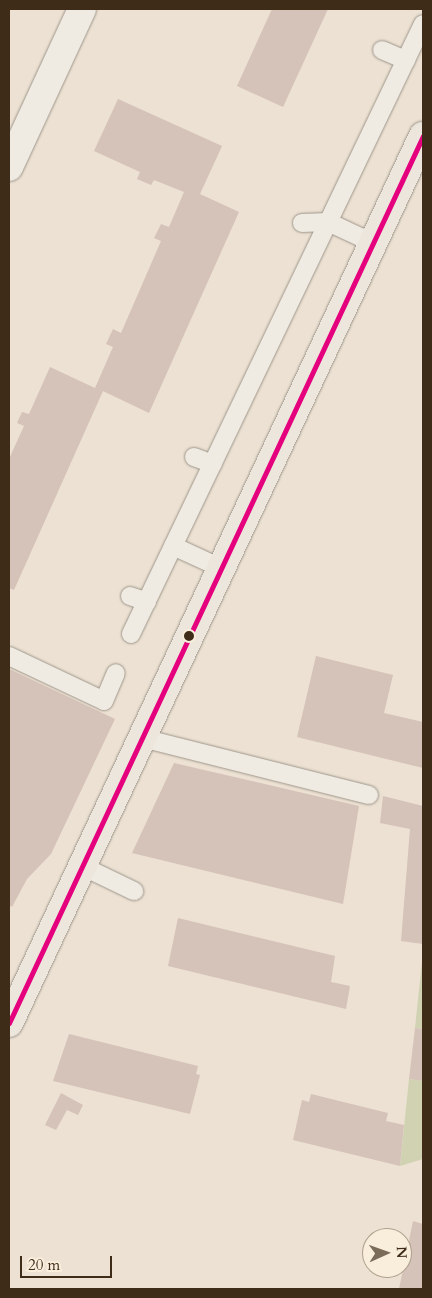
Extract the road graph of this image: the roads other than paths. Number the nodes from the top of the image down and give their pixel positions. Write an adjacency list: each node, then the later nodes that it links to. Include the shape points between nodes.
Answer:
1 (82, 9): 6 (street)
2 (423, 24): 4 (lane)
3 (382, 50): 4 (lane)
4 (406, 60): 7 (lane)
5 (423, 136): 9 (main road)
6 (9, 167)
7 (328, 222): 8 (lane); 9 (lane); 11 (lane)
8 (302, 223)
9 (373, 243): 13 (main road)
10 (194, 457): 11 (lane)
11 (212, 464): 12 (lane)
12 (173, 546): 13 (lane); 15 (lane)
13 (221, 568): 19 (main road)
14 (130, 596): 15 (lane)
15 (146, 602): 16 (lane)
16 (131, 634)
17 (9, 656): 18 (lane, via 104,701)
18 (116, 673)
19 (142, 738): 20 (lane); 21 (main road)
20 (369, 795)
21 (82, 866): 22 (lane); 23 (main road)
22 (134, 891)
23 (9, 1023)

